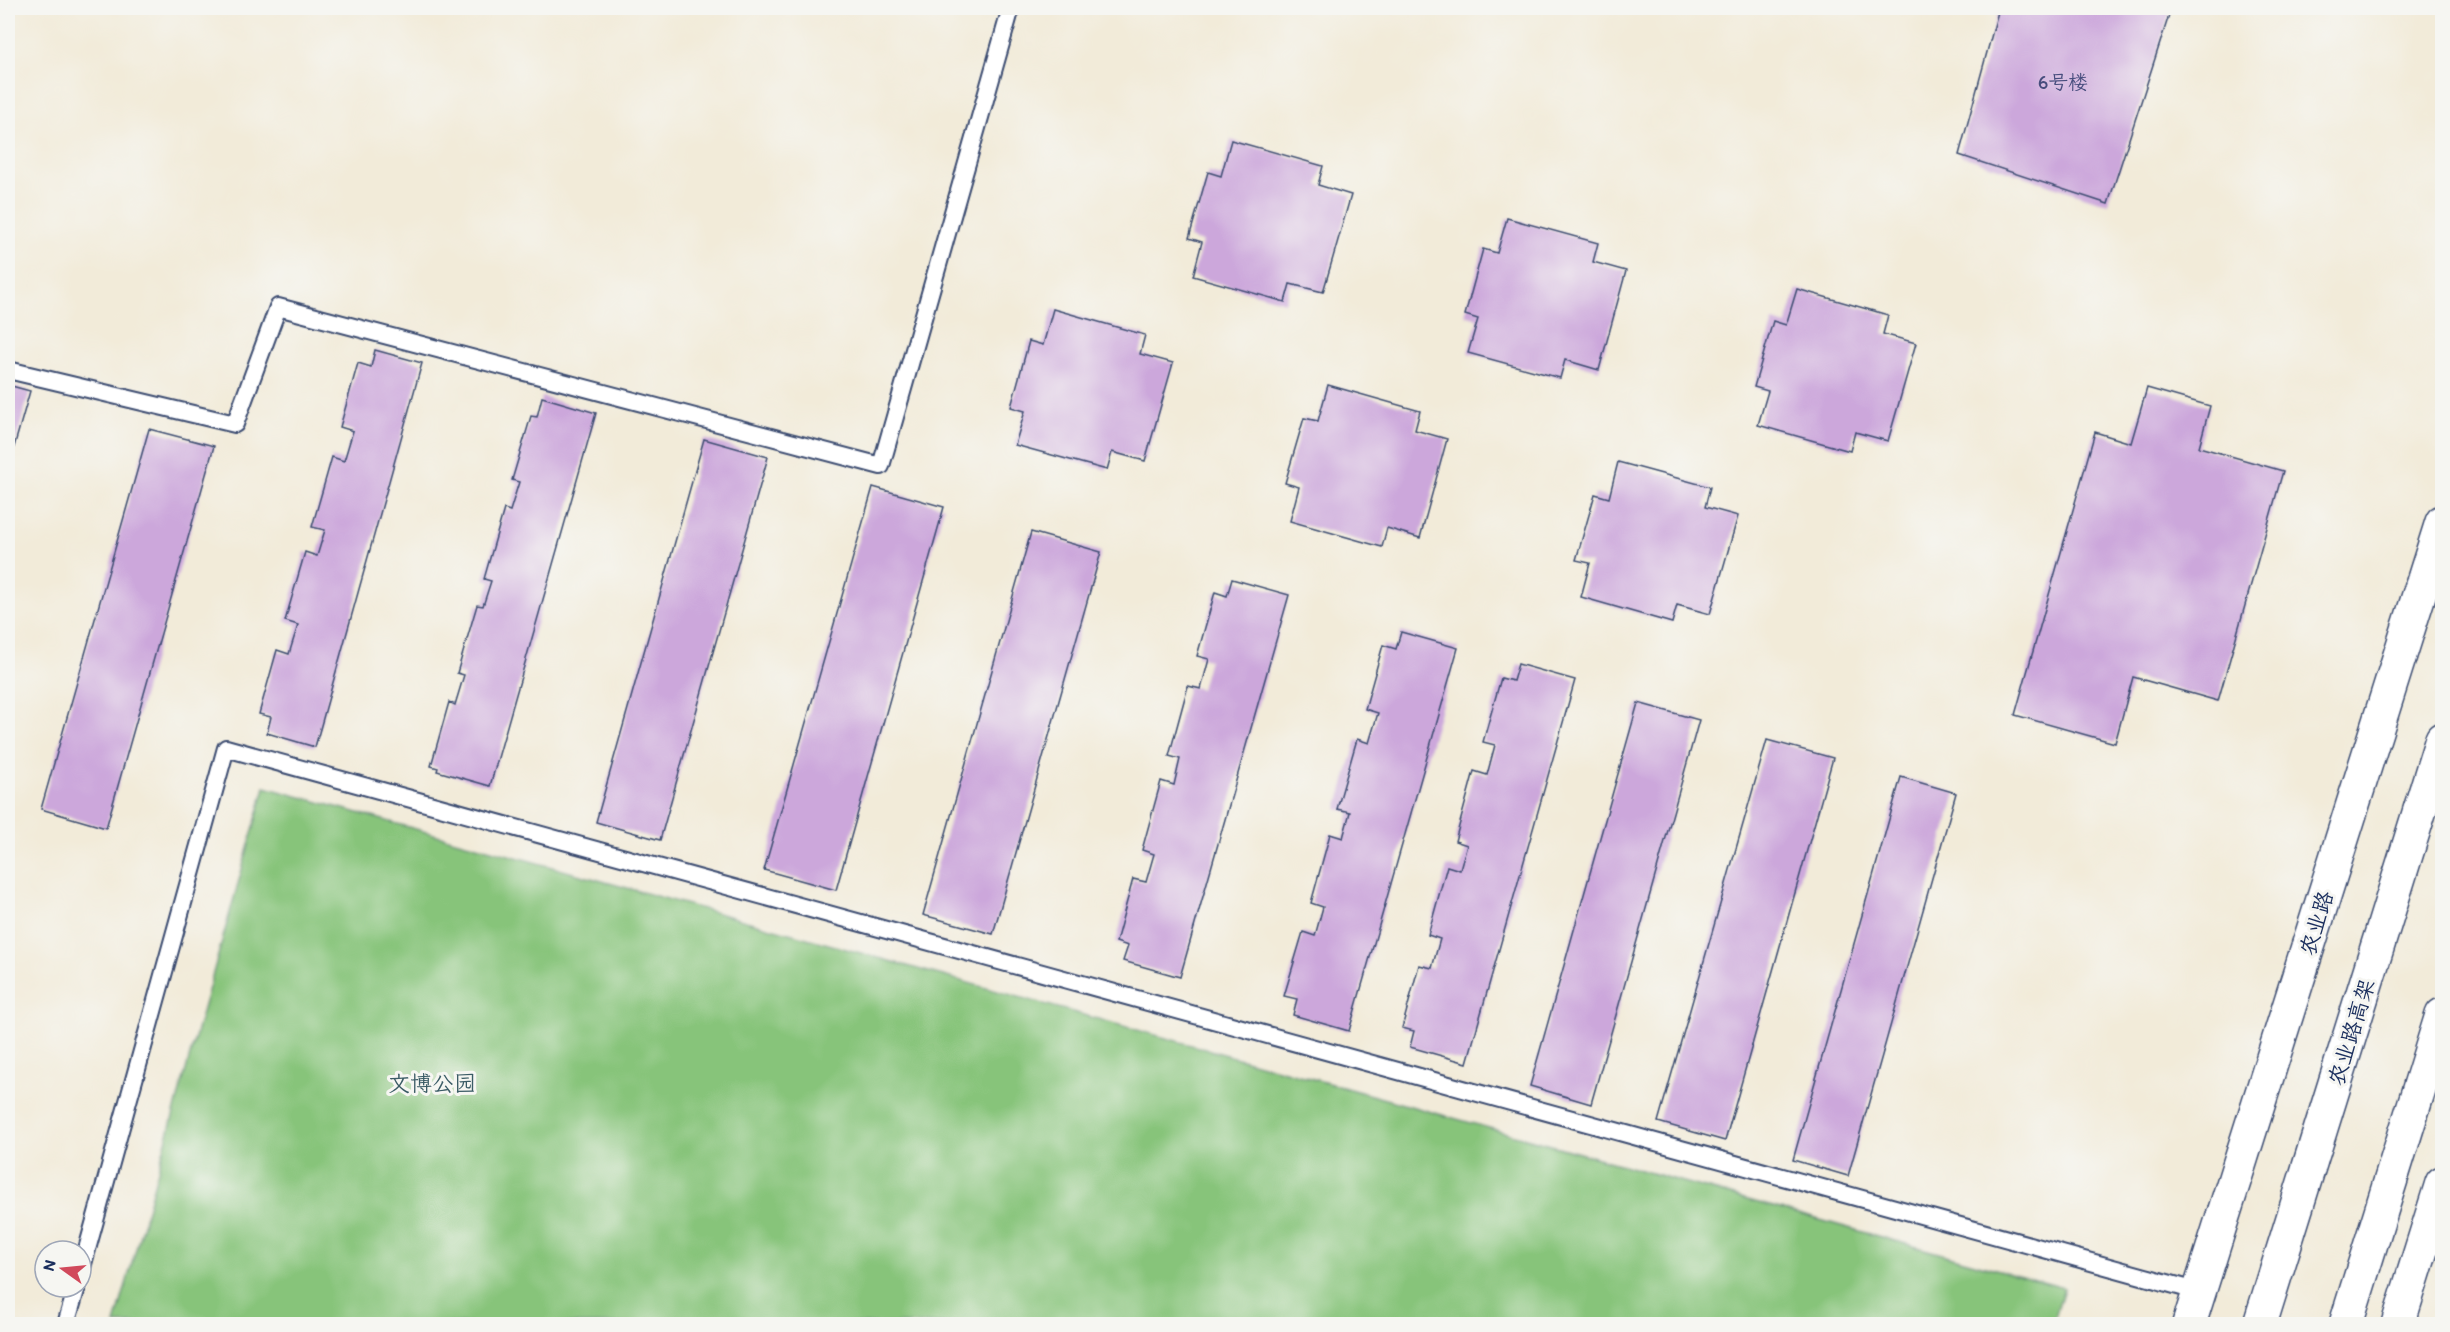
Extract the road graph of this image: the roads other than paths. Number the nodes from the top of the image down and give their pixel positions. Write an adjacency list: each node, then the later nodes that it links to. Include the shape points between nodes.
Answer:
1 (1011, 8): 2 (lane, via 881,466 278,307 235,424)
2 (8, 370)
3 (2442, 522): 8 (main road, 农业路)
4 (2442, 739): 12 (main road, 农业路高架)
5 (2442, 1015): 13 (main road)
6 (2442, 1183): 14 (main road)
7 (90, 1239): 8 (lane, via 226,748)
8 (2200, 1292): 11 (main road, 农业路)
9 (73, 1299): 10 (lane)
10 (66, 1324)
11 (2189, 1324)
12 (2260, 1324)
13 (2346, 1324)
14 (2398, 1324)

